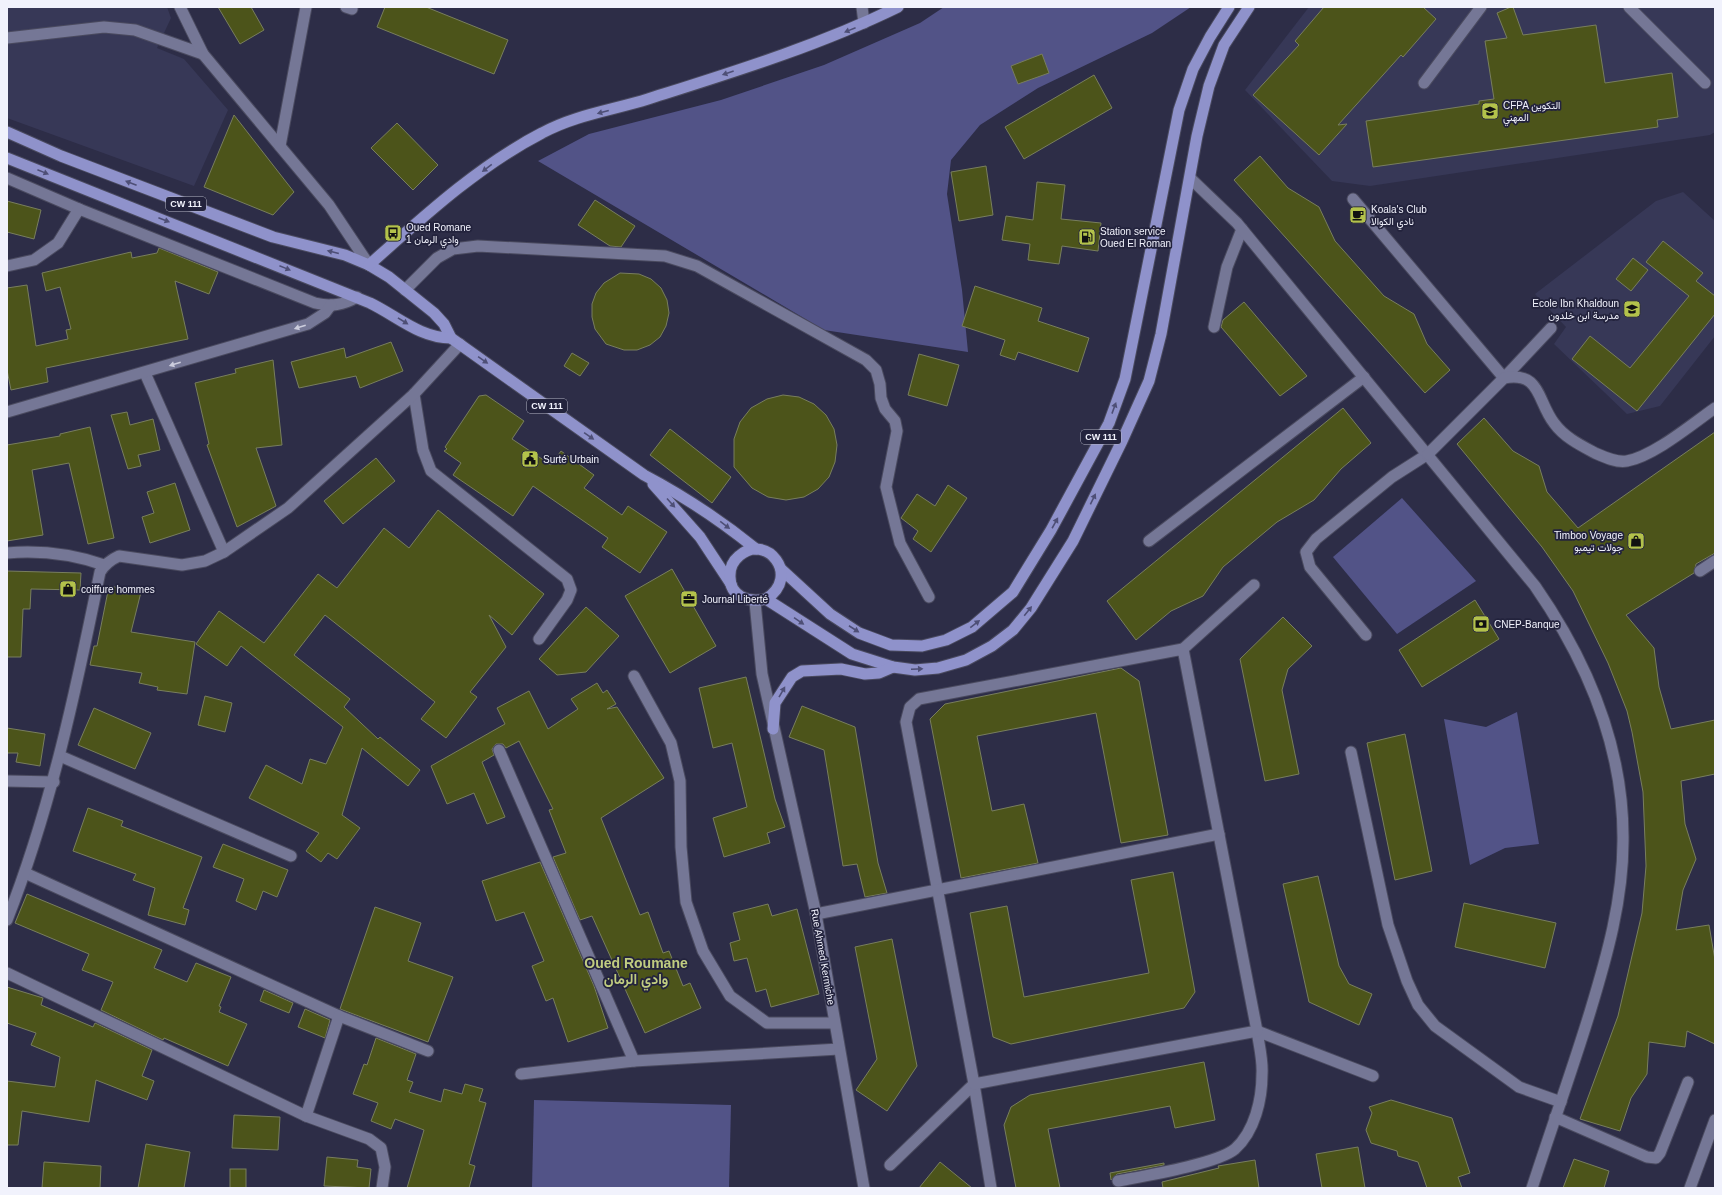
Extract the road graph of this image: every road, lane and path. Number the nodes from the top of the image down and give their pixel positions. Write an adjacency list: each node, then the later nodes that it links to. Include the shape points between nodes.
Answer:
1 (180, 7): 11 (street)
2 (306, 7): 15 (street)
3 (862, 7): 9 (street)
4 (898, 7): 9 (main road)
5 (1229, 7): 44 (main road, CW 111, one-way to 5, via 830,614 859,633 891,645 922,646 946,640 972,627 1013,592 1055,524 1108,423 1125,379 1179,110 1194,69)
6 (1249, 7): 18 (main road, via 1224,45 1209,86)
7 (1481, 7): 12 (street)
8 (1628, 7): 13 (street)
9 (864, 23): 22 (main road, one-way to 22, via 714,78 543,132 483,170)
10 (7, 38): 11 (street, via 104,27 135,30)
11 (203, 54): 15 (street)
12 (1424, 83)
13 (1705, 83)
14 (7, 132): 22 (main road, CW 111, one-way to 14, via 345,255 273,237 61,156)
15 (280, 146): 22 (street, via 328,205)
16 (7, 158): 25 (main road, one-way to 25)
17 (7, 178): 20 (street)
18 (1190, 178): 21 (street); 54 (main road, one-way to 18, via 915,670 938,668 966,660 992,646 1013,630 1031,608 1073,541 1149,381 1161,334)
19 (1354, 199): 32 (street)
20 (79, 209): 23 (street, via 58,242 34,260); 26 (street, via 315,303)
21 (1242, 229): 27 (street, via 1227,267); 31 (street)
22 (369, 265): 24 (main road, CW 111)
23 (7, 266)
24 (405, 290): 29 (main road, CW 111, via 439,318); 48 (street, via 437,258 454,249 478,246 665,256 698,266 866,360 876,370 885,409 895,421 897,432 886,487 900,543)
25 (357, 297): 26 (street, via 349,302); 29 (main road, one-way to 29, via 423,333)
26 (331, 306): 30 (street, one-way to 30, via 308,324)
27 (1214, 328)
28 (1551, 328): 32 (street)
29 (455, 341): 33 (street); 37 (main road, CW 111, one-way to 37)
30 (145, 373): 35 (street); 40 (street)
31 (1364, 377): 36 (street); 38 (street)
32 (1504, 378): 34 (street, via 1517,376 1530,382 1538,391 1554,424 1574,442 1606,458 1626,461 1647,454); 36 (street)
33 (414, 394): 40 (street, via 288,508); 52 (street, via 423,450 431,471 567,579 570,590 568,600)
34 (1715, 408)
35 (7, 412)
36 (1428, 454): 51 (street, via 1392,477 1316,539 1306,552 1310,567); 79 (street, via 1535,586 1559,620 1580,658 1596,696 1615,764 1621,798 1623,841 1615,922 1603,971)
37 (644, 475): 39 (main road, CW 111, one-way to 39, via 708,512); 46 (main road, one-way to 46, via 682,516)
38 (1150, 541)
39 (756, 549): 44 (main road, via 772,554); 46 (main road, via 747,550 734,560)
40 (224, 552): 43 (street, via 205,561 182,565 119,556)
41 (7, 553): 43 (street, via 28,551 65,554)
42 (1715, 561): 45 (street)
43 (104, 565): 59 (street, via 100,572)
44 (781, 568): 49 (main road, via 780,587)
45 (1700, 571)
46 (731, 584): 50 (main road, via 736,593)
47 (1254, 586): 53 (street)
48 (929, 597)
49 (766, 599): 50 (main road); 54 (main road, one-way to 54, via 852,654)
50 (755, 602): 56 (street, Rue Ahmed Kermiche, via 762,674)
51 (1366, 635)
52 (539, 639)
53 (1183, 650): 62 (street); 65 (street, via 920,699 910,707 906,722)
54 (893, 667): 56 (main road, one-way to 54, via 775,703 792,677 802,671 841,669 865,674 879,673)
55 (634, 676): 70 (street, via 671,743 680,781 681,847 686,902 703,951 730,996 767,1023)
56 (773, 729): 66 (street, Rue Ahmed Kermiche)
57 (499, 750): 74 (street)
58 (1352, 752): 79 (street, via 1388,925 1418,1006 1435,1026 1519,1087)
59 (60, 756): 61 (street); 63 (street)
60 (7, 781): 61 (street)
61 (54, 782): 64 (street)
62 (1219, 834): 65 (street); 71 (street)
63 (291, 856)
64 (25, 873): 67 (street); 69 (street)
65 (939, 890): 66 (street); 78 (street)
66 (816, 914): 70 (street, Rue Ahmed Kermiche)
67 (7, 920)
68 (7, 973): 80 (street)
69 (338, 1016): 73 (street); 80 (street)
70 (834, 1023): 72 (street, Rue Ahmed Kermiche)
71 (1257, 1031): 76 (street); 78 (street); 84 (street, via 1262,1073 1258,1106 1249,1133 1234,1150 1214,1160)
72 (839, 1049): 74 (street); 86 (street, Rue Ahmed Kermiche)
73 (428, 1051)
74 (634, 1061): 75 (street)
75 (521, 1074)
76 (1373, 1076)
77 (1688, 1082): 81 (street, via 1656,1158 1647,1157)
78 (974, 1084): 83 (street); 87 (street)
79 (1561, 1102): 81 (street)
80 (306, 1116): 85 (street, via 370,1139 381,1148 385,1166)
81 (1555, 1117): 88 (street)
82 (1715, 1120): 89 (street)
83 (890, 1165)
84 (1118, 1182)
85 (382, 1188)
86 (864, 1188)
87 (991, 1188)
88 (1532, 1188)
89 (1690, 1188)

